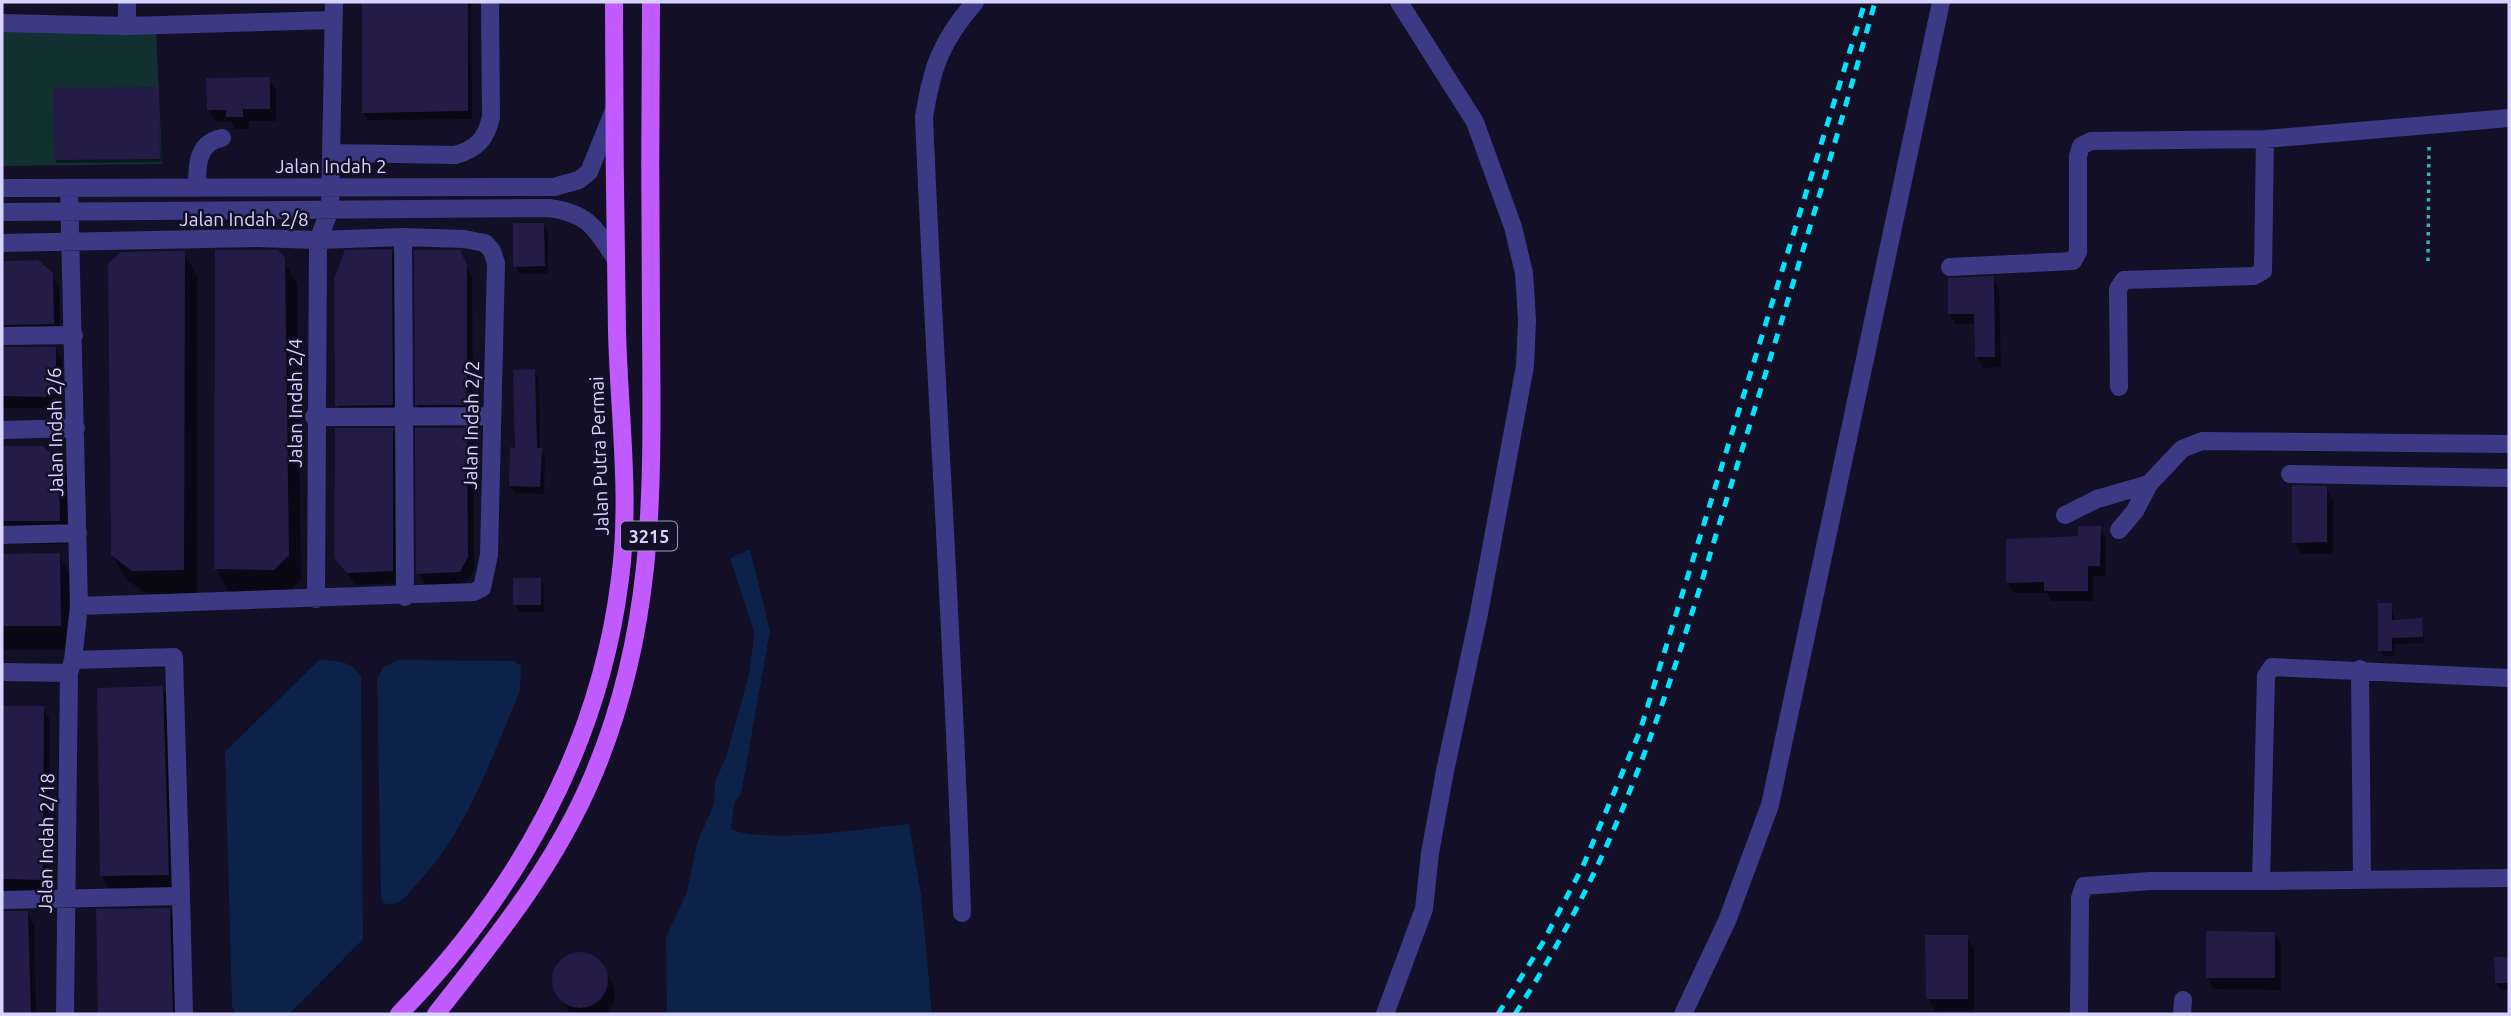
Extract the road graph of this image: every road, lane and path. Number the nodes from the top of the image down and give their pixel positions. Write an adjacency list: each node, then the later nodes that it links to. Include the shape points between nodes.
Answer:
1 (127, 2): 10 (street)
2 (490, 2): 16 (street, via 491,117 487,134 470,151 455,155)
3 (614, 2): 11 (main road, Jalan Putra Permai / 3215)
4 (651, 2): 65 (main road, 3215, via 652,492 638,634 592,778 553,858)
5 (975, 2): 61 (street, via 953,27 931,73 924,117 955,682)
6 (1399, 2): 66 (street, via 1475,122 1513,227 1524,273 1527,320 1525,366 1445,771 1424,909)
7 (1941, 2): 67 (street, via 1770,805 1727,920)
8 (334, 11): 10 (street); 16 (street)
9 (2, 23): 10 (street)
10 (127, 26)
11 (614, 109): 17 (street, Jalan Indah 2, via 589,172 554,187); 29 (main road, Jalan Putra Permai / 3215)
12 (2509, 118): 13 (street)
13 (2430, 123): 15 (street); 30 (path)
14 (222, 138): 19 (street, via 212,140 201,151)
15 (2265, 139): 31 (street, via 2086,143 2078,156 2078,252 2073,261); 34 (street, via 2263,271 2254,276 2124,280 2118,289)
16 (333, 153): 17 (street)
17 (331, 186): 19 (street, Jalan Indah 2); 21 (street)
18 (2, 188): 20 (street, Jalan Indah 2)
19 (197, 188): 20 (street, Jalan Indah 2)
20 (69, 189): 23 (street, Jalan Indah 2/6)
21 (330, 210): 23 (street); 25 (street, Jalan Indah 2/4); 29 (street, via 542,207 572,211 595,229)
22 (2, 212): 23 (street)
23 (69, 212): 27 (street, Jalan Indah 2/6)
24 (403, 237): 25 (street, Jalan Indah 2/8); 28 (street, Jalan Indah 2/8); 35 (street)
25 (317, 240): 27 (street, Jalan Indah 2/8); 37 (street, Jalan Indah 2/4)
26 (2, 243): 27 (street, Jalan Indah 2/8)
27 (71, 243): 32 (street, Jalan Indah 2/6)
28 (485, 243): 36 (street, Jalan Indah 2/2, via 496,263)
29 (615, 258): 64 (main road, Jalan Putra Permai / 3215, via 625,511 621,578 595,692 541,829 475,928)
30 (2428, 261)
31 (1950, 267)
32 (74, 335): 33 (street); 38 (street, Jalan Indah 2/6)
33 (2, 336)
34 (2119, 387)
35 (404, 415): 36 (street); 37 (street); 48 (street)
36 (492, 416): 48 (street, Jalan Indah 2/2, via 488,570 482,588)
37 (314, 417): 49 (street, Jalan Indah 2/4)
38 (76, 428): 39 (street); 46 (street, Jalan Indah 2/6)
39 (2, 430)
40 (2509, 444): 43 (street, via 2202,441 2182,449)
41 (2290, 474): 42 (street)
42 (2509, 478)
43 (2149, 484): 44 (street, via 2097,499); 45 (street)
44 (2065, 515)
45 (2119, 530)
46 (78, 533): 47 (street); 50 (street, Jalan Indah 2/6)
47 (2, 535)
48 (405, 597): 49 (street)
49 (316, 599): 50 (street)
50 (79, 606): 51 (street, Jalan Indah 2/6)
51 (71, 666): 53 (street); 58 (street, via 174,657); 60 (street, Jalan Indah 2/18)
52 (2360, 669): 54 (street); 56 (street); 57 (street, via 2278,666 2268,670)
53 (2, 672)
54 (2509, 678)
55 (2509, 878): 56 (street)
56 (2362, 880): 57 (street)
57 (2262, 881): 68 (street, via 2084,886 2080,898)
58 (181, 896): 60 (street); 63 (street)
59 (2, 900): 60 (street)
60 (65, 900): 62 (street, Jalan Indah 2/18)
61 (962, 913)
62 (65, 1014)
63 (184, 1014)
64 (399, 1014)
65 (436, 1014)
66 (1385, 1014)
67 (1683, 1014)
68 (2079, 1014)

